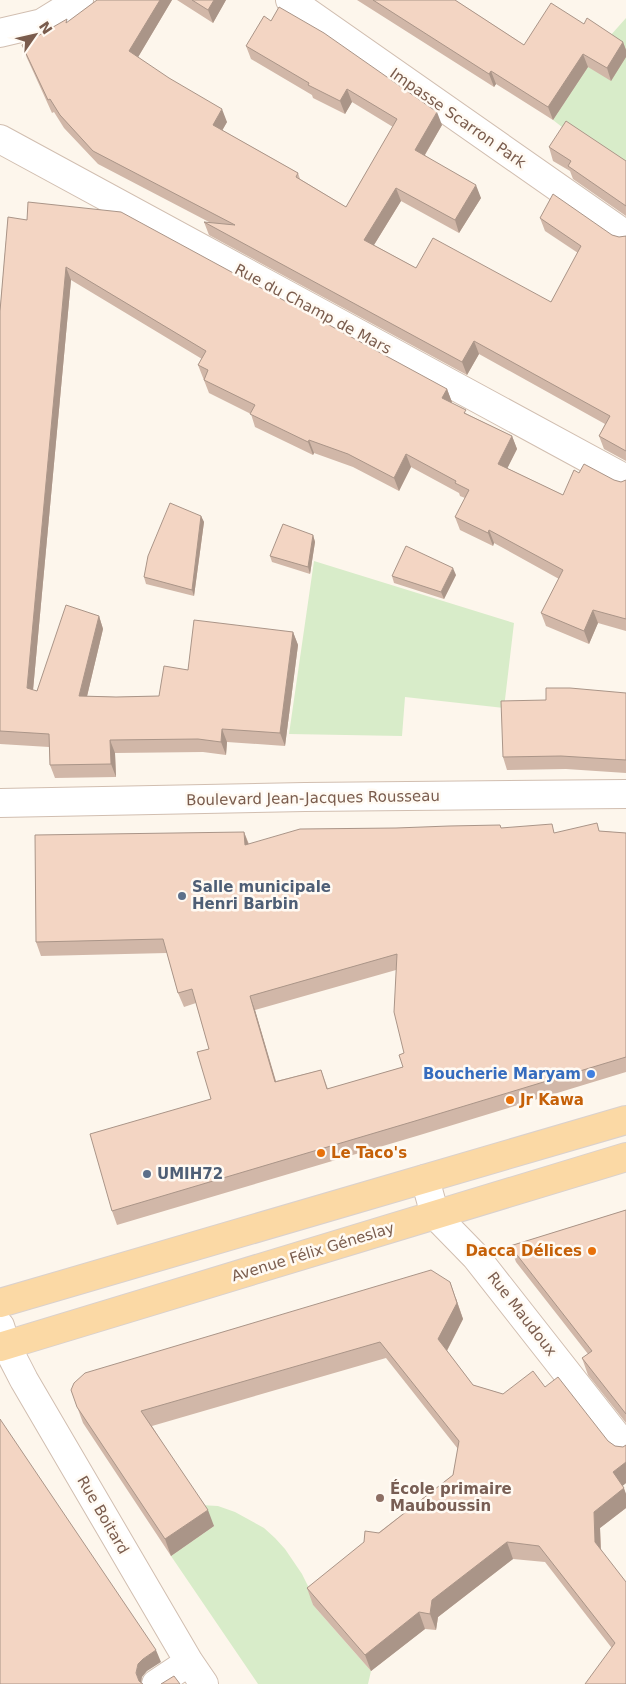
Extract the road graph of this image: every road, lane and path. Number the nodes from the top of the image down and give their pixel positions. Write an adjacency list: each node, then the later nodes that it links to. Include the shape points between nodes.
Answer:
1 (79, 0): 3 (street, via 42,23)
2 (290, 0): 5 (street, Impasse Scarron Park)
3 (0, 33)
4 (0, 139): 6 (street, Rue du Champ de Mars)
5 (626, 235)
6 (626, 479)
7 (626, 794): 8 (street, Boulevard Jean-Jacques Rousseau)
8 (0, 803)
9 (626, 1120): 11 (main road)
10 (626, 1157): 12 (main road, Avenue Félix Géneslay)
11 (425, 1179): 12 (street, Rue Maudoux); 13 (main road)
12 (435, 1215): 14 (main road, Avenue Félix Géneslay); 15 (street, Rue Maudoux, via 476,1257)
13 (0, 1303)
14 (2, 1339): 16 (street, Rue Boitard)
15 (626, 1448)
16 (189, 1662): 17 (street); 18 (street, Rue Boitard)
17 (156, 1684)
18 (204, 1684)

